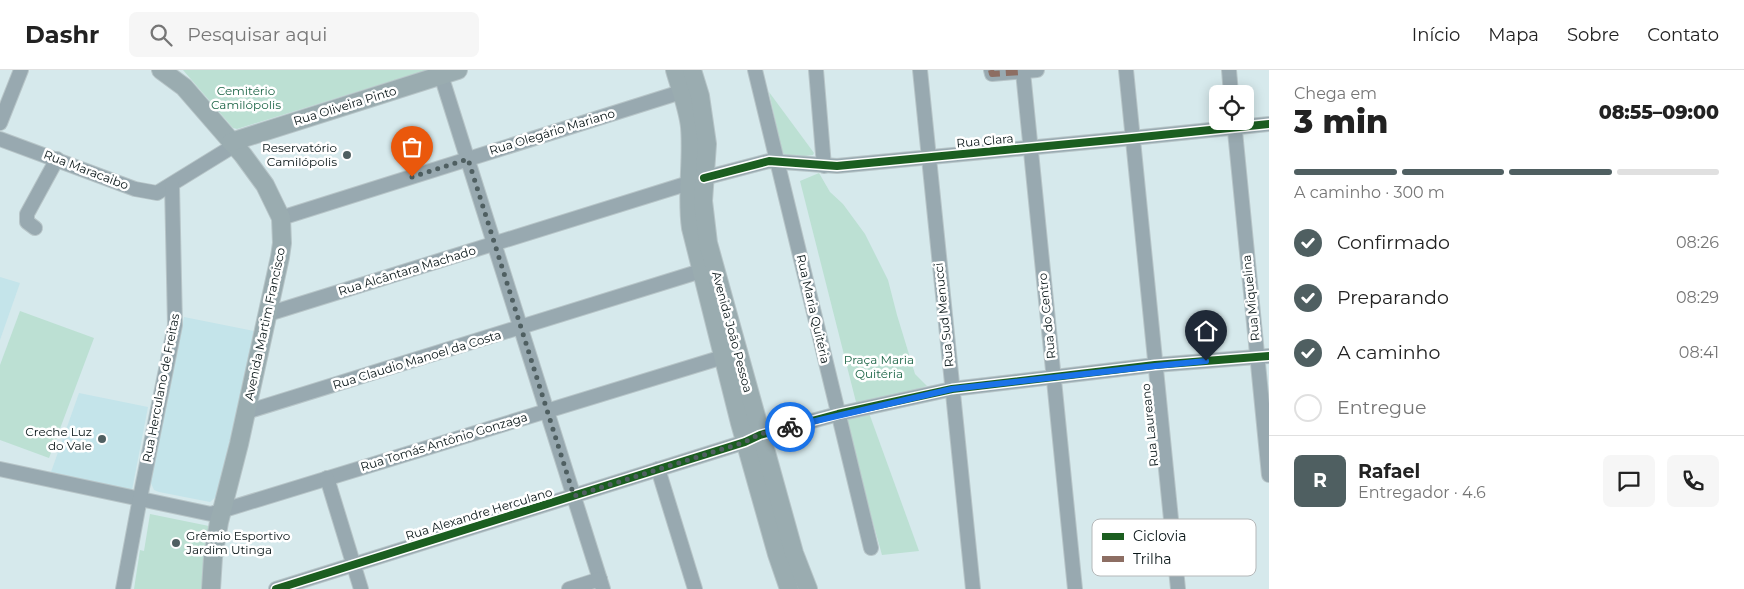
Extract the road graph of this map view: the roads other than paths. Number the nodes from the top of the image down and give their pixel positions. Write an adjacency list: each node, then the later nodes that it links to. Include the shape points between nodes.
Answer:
1 (21, 70): 16 (street)
2 (161, 70): 23 (main road, Avenida Martim Francisco, via 181,84)
3 (458, 70): 13 (main road, Rua Oliveira Pinto)
4 (675, 70): 15 (main road, Avenida João Pessoa)
5 (692, 70): 30 (main road, Avenida João Pessoa, via 700,96 707,144)
6 (755, 70): 28 (street, Rua Maria Quitéria)
7 (816, 70): 29 (street)
8 (920, 70): 25 (street, Rua Sud Menucci)
9 (991, 70): 12 (street, via 992,74)
10 (1126, 70): 21 (street, Rua Laureano)
11 (1229, 70): 14 (street)
12 (1030, 71): 24 (street, Rua do Centro)
13 (441, 75): 23 (main road, Rua Oliveira Pinto); 27 (street)
14 (1230, 85)
15 (681, 92): 27 (street, Rua Olegário Mariano); 30 (main road, Avenida João Pessoa, via 690,126)
16 (0, 123)
17 (1254, 124): 18 (street, Rua Clara)
18 (1269, 124)
19 (1209, 127): 21 (street, Rua Clara)
20 (1235, 130): 39 (street, Rua Miquelina)
21 (1132, 138): 24 (street, Rua Clara); 40 (street, Rua Laureano)
22 (0, 139): 26 (street, Rua Maracaibo)
23 (233, 143): 31 (street, Rua Maracaibo); 32 (main road, Avenida Martim Francisco, via 265,185)
24 (1030, 148): 25 (street, Rua Clara); 41 (street, Rua do Centro)
25 (928, 157): 29 (street, Rua Clara); 42 (street, Rua Sud Menucci)
26 (57, 159): 31 (street, Rua Maracaibo, via 135,189 157,193); 33 (street, via 27,214 27,222)
27 (468, 159): 32 (street, Rua Olegário Mariano); 34 (street)
28 (779, 162): 29 (street, Rua Clara); 30 (street, Rua Clara, via 769,161); 45 (street, Rua Maria Quitéria)
29 (824, 166)
30 (696, 181): 34 (street, Rua Alcântara Machado); 35 (main road, Avenida João Pessoa, via 688,209); 46 (main road, Avenida João Pessoa)
31 (172, 185): 52 (street, Rua Herculano de Freitas, via 175,325)
32 (281, 218): 36 (main road, Avenida Martim Francisco, via 282,243)
33 (35, 228)
34 (494, 244): 36 (street, Rua Alcântara Machado); 37 (street)
35 (701, 271): 37 (street, Rua Claudio Manoel da Costa); 38 (main road, Avenida João Pessoa)
36 (268, 314): 44 (main road, Avenida Martim Francisco)
37 (521, 327): 43 (street); 44 (street, Rua Claudio Manoel da Costa)
38 (723, 357): 43 (street, Rua Tomás Antônio Gonzaga); 46 (main road, Avenida João Pessoa)
39 (1263, 357): 40 (street, Rua Alexandre Herculano); 49 (street, Rua Miquelina)
40 (1155, 366): 41 (street, Rua Alexandre Herculano); 54 (street, Rua Laureano)
41 (1054, 377): 42 (street, Rua Alexandre Herculano); 68 (street, Rua do Centro)
42 (952, 389): 45 (street, Rua Alexandre Herculano); 67 (street, Rua Sud Menucci)
43 (547, 411): 50 (street, Rua Tomás Antônio Gonzaga); 51 (street)
44 (246, 412): 53 (main road, Avenida Martim Francisco)
45 (838, 414): 46 (street, Rua Alexandre Herculano); 55 (street, Rua Maria Quitéria)
46 (753, 438): 47 (street, Rua Alexandre Herculano); 65 (main road, Avenida João Pessoa, via 777,554); 66 (main road, Avenida João Pessoa)
47 (658, 470): 51 (street, Rua Alexandre Herculano); 64 (street)
48 (1, 473): 52 (street, Rua Tomás Antônio Gonzaga)
49 (1269, 475)
50 (327, 478): 53 (street, Rua Tomás Antônio Gonzaga); 56 (street)
51 (574, 496): 56 (street, Rua Alexandre Herculano); 58 (street)
52 (140, 498): 53 (street, Rua Tomás Antônio Gonzaga, via 211,514); 59 (street, Rua Herculano de Freitas)
53 (222, 511): 60 (main road, Avenida Martim Francisco)
54 (1169, 519)
55 (871, 548)
56 (354, 565): 61 (street, Rua Alexandre Herculano); 62 (street)
57 (1174, 576): 69 (street, Rua Laureano)
58 (602, 584): 63 (street)
59 (124, 589)
60 (211, 589)
61 (276, 589)
62 (361, 589)
63 (569, 589)
64 (696, 589)
65 (789, 589)
66 (808, 589)
67 (973, 589)
68 (1075, 589)
69 (1175, 589)

